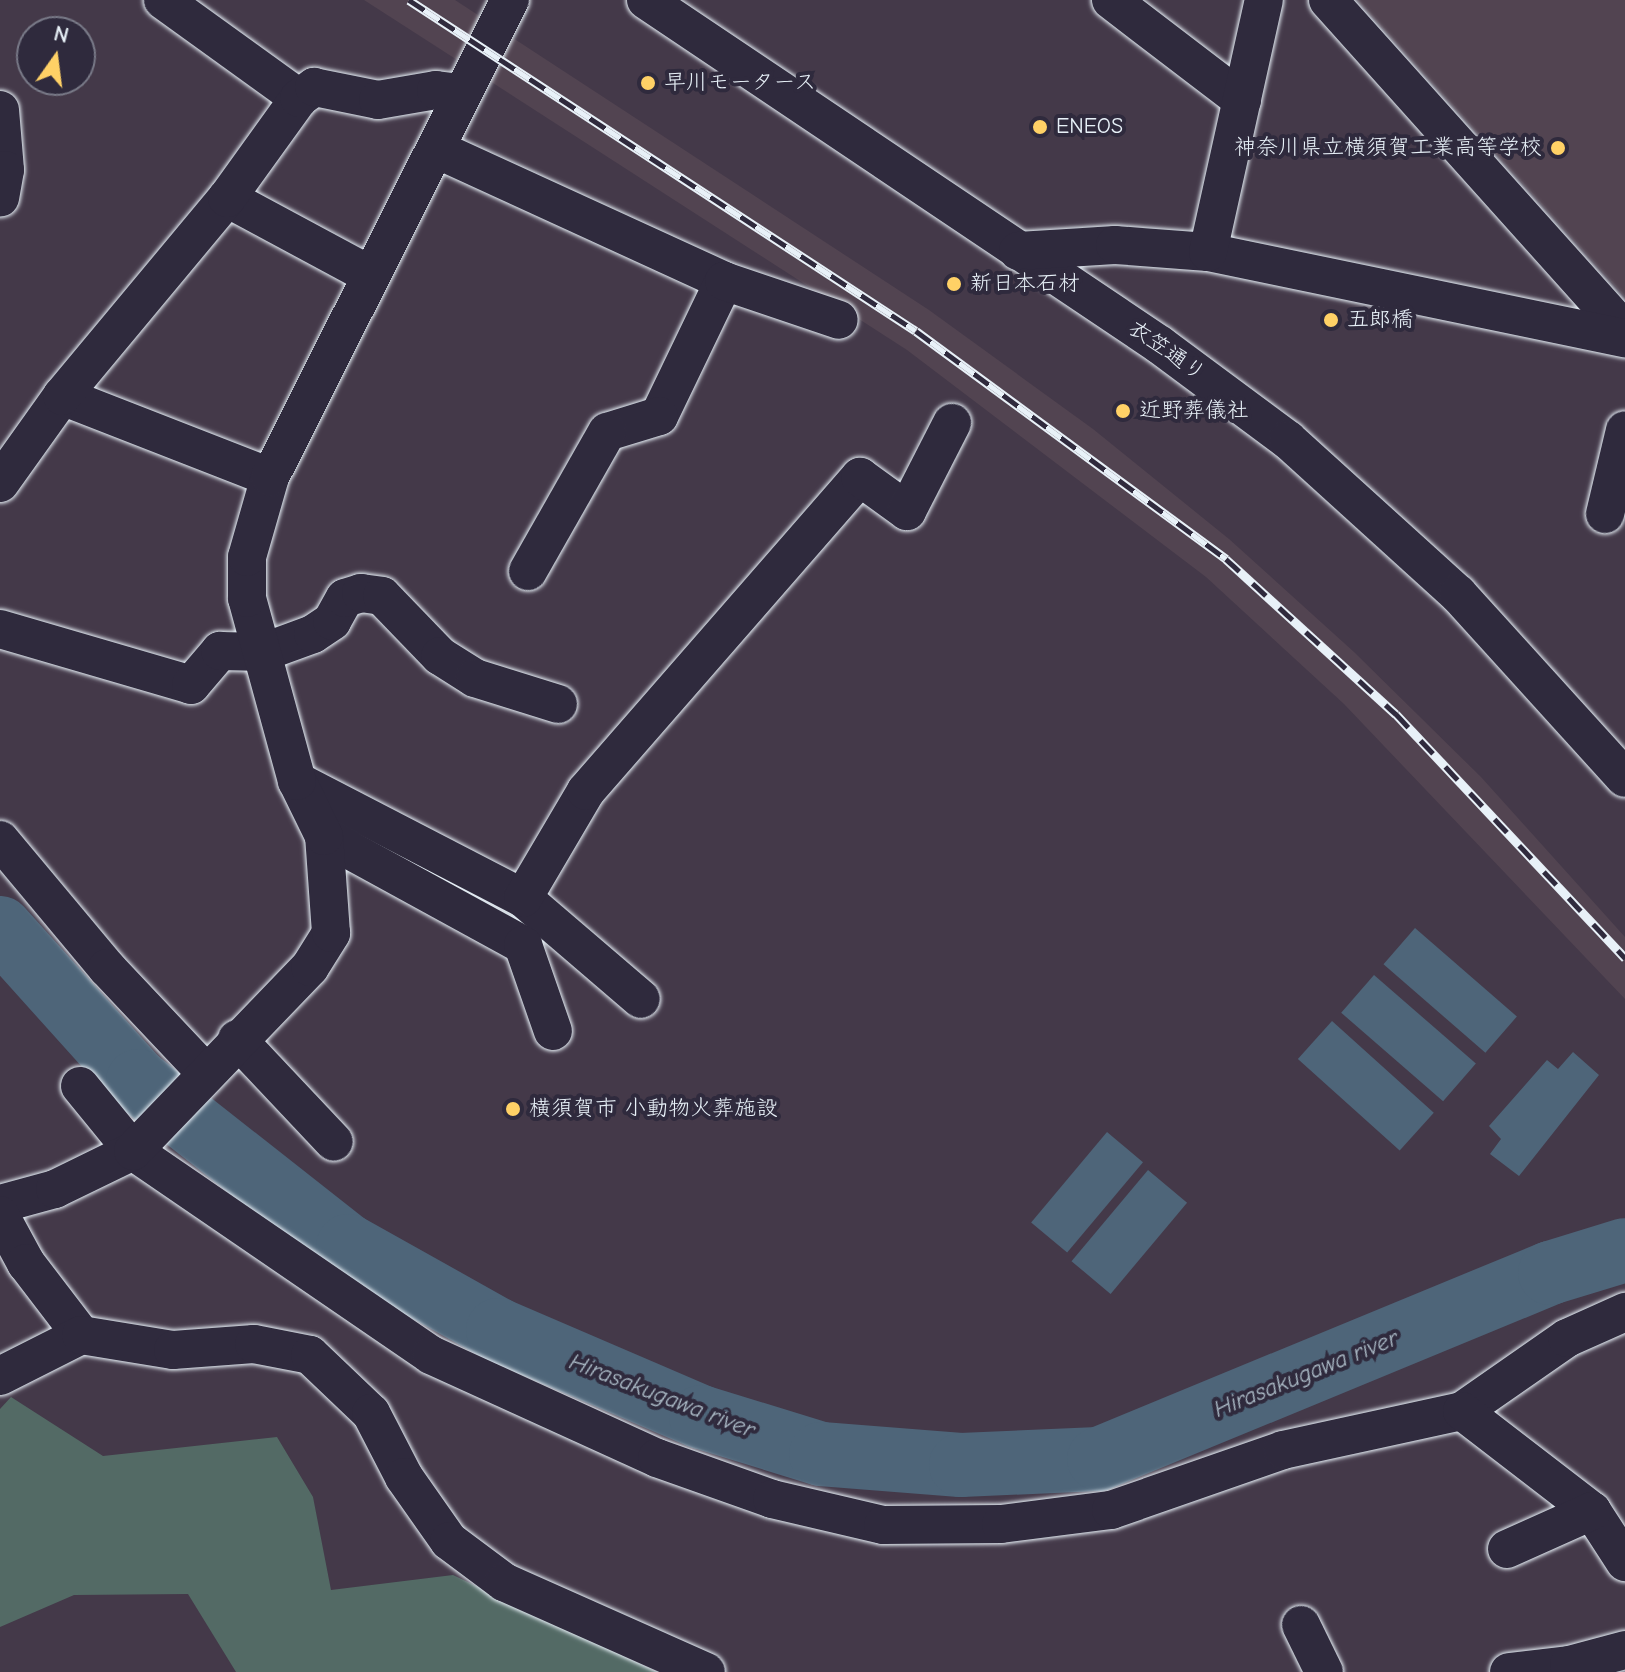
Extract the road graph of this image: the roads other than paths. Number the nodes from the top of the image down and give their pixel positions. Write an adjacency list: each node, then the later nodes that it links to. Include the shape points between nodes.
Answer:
1 (163, 0): 8 (street)
2 (510, 0): 7 (street)
3 (646, 0): 14 (street, 衣笠通り)
4 (1111, 0): 9 (street)
5 (1264, 0): 9 (street)
6 (1328, 0): 19 (street)
7 (461, 93): 8 (street, via 436,90 378,100 314,87); 11 (street)
8 (299, 98): 13 (street)
9 (1242, 100): 15 (street)
10 (0, 110): 12 (street, via 5,170)
11 (436, 149): 16 (street); 17 (street)
12 (0, 198)
13 (227, 198): 16 (street); 21 (street)
14 (1018, 251): 15 (street, via 1115,245); 31 (street, 衣笠通り, via 1160,345 1288,440 1458,594)
15 (1208, 252): 20 (street)
16 (370, 275): 25 (street)
17 (724, 281): 18 (street); 27 (street, via 659,416 607,432)
18 (839, 320)
19 (1625, 331)
20 (1625, 338)
21 (62, 396): 24 (street); 25 (street)
22 (952, 423): 35 (street, via 907,511 860,477 586,791)
23 (1625, 430): 26 (street)
24 (1, 477)
25 (270, 477): 29 (street, via 247,557 247,598)
26 (1605, 514)
27 (528, 571)
28 (0, 629): 29 (street, via 191,685 220,651)
29 (264, 652): 30 (street, via 313,634 332,621 345,598 361,593 382,596 440,656 475,678); 32 (street)
30 (558, 704)
31 (1625, 778)
32 (297, 781): 33 (street); 35 (street)
33 (324, 836): 37 (street, via 523,945); 38 (street, via 331,933 310,967)
34 (0, 840): 39 (street, via 107,968)
35 (523, 898): 36 (street)
36 (641, 999)
37 (553, 1031)
38 (237, 1039): 39 (street); 41 (street)
39 (205, 1072): 42 (street)
40 (80, 1086): 42 (street)
41 (334, 1142)
42 (133, 1151): 43 (street, via 55,1189); 48 (street, via 431,1355 657,1458 772,1499 883,1525 1001,1524 1111,1510 1283,1450)
43 (0, 1204)
44 (0, 1215): 46 (street, via 26,1263)
45 (1625, 1312): 48 (street, via 1567,1338)
46 (81, 1335): 47 (street); 54 (street, via 173,1350 254,1344 310,1355 371,1413 404,1477 449,1541 504,1582)
47 (0, 1376)
48 (1462, 1411): 49 (street)
49 (1592, 1511): 50 (street); 51 (street)
50 (1507, 1549)
51 (1624, 1559)
52 (1301, 1625): 55 (street)
53 (1625, 1650): 56 (street, via 1569,1665)
54 (706, 1672)
55 (1324, 1672)
56 (1509, 1672)

